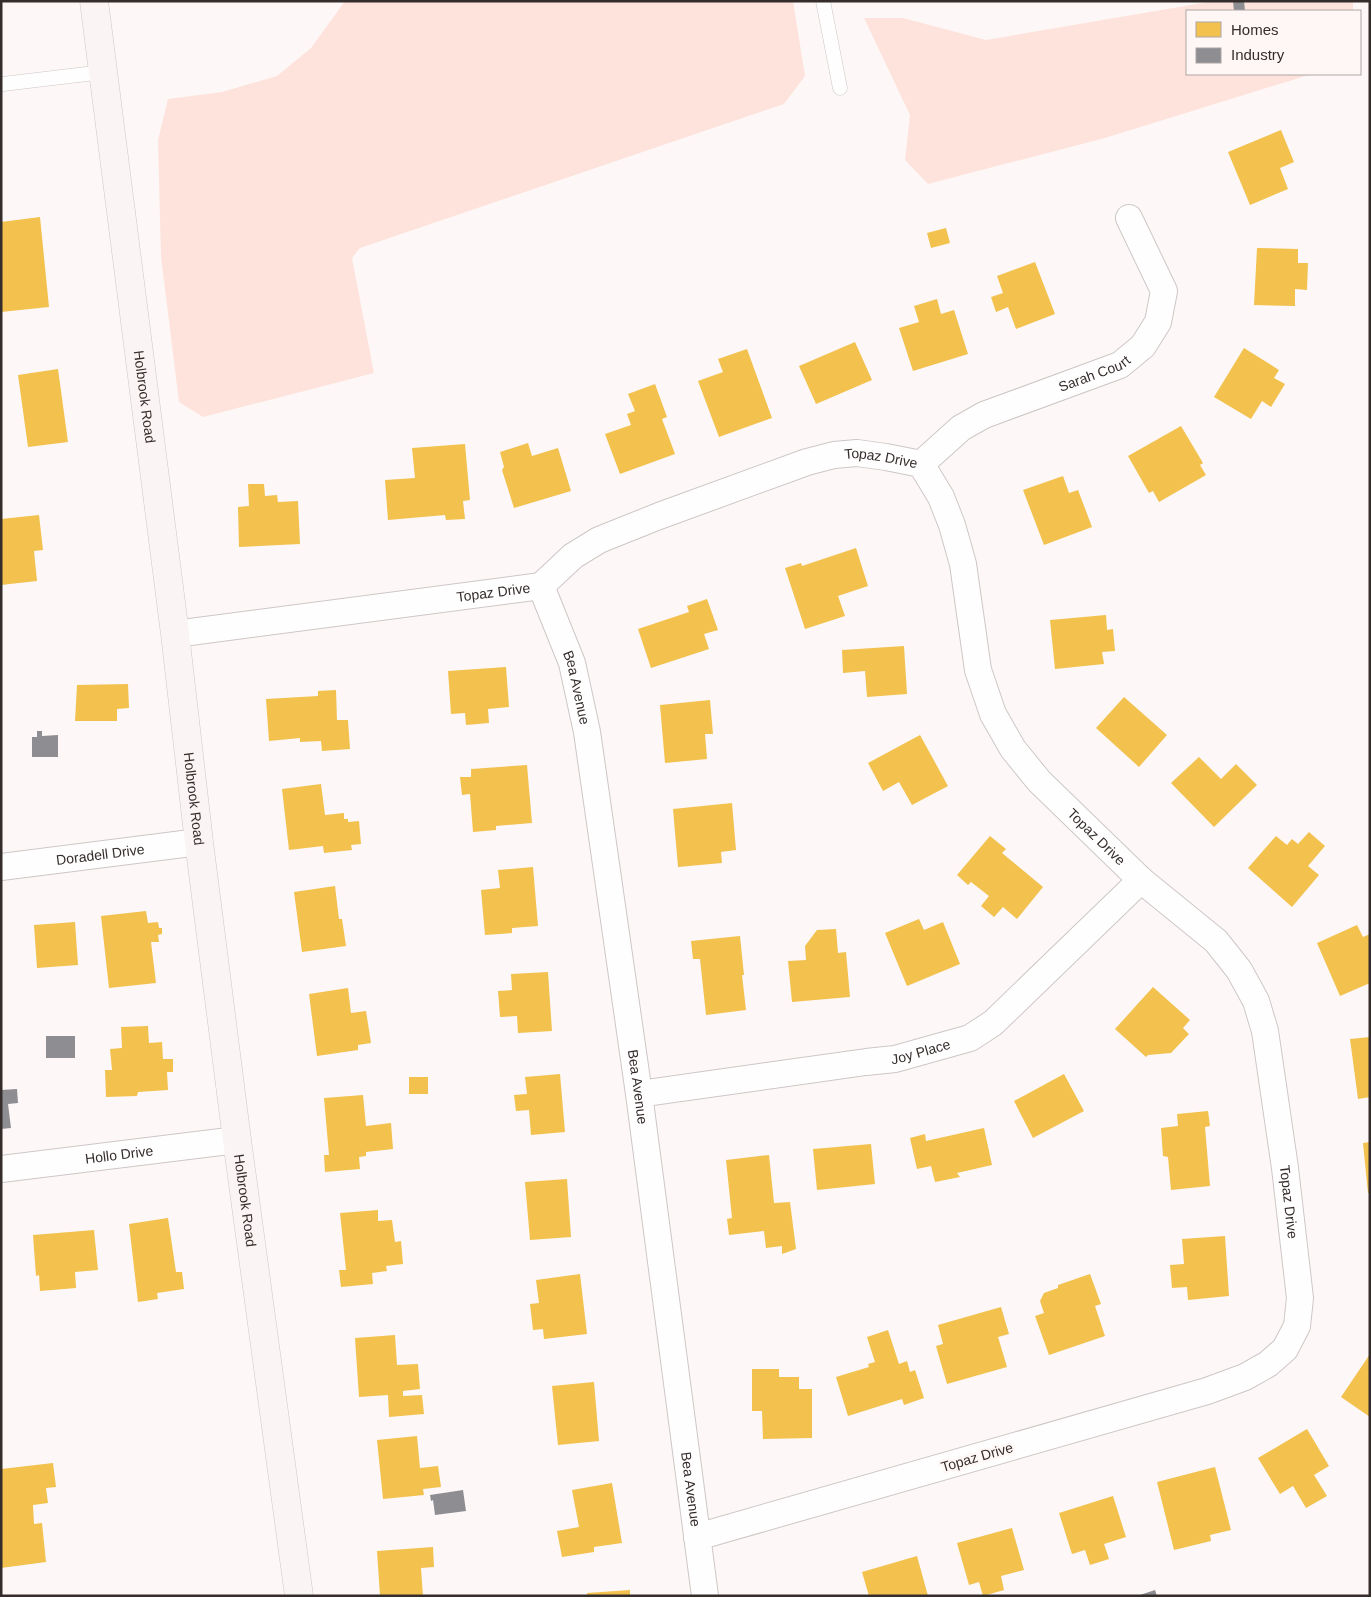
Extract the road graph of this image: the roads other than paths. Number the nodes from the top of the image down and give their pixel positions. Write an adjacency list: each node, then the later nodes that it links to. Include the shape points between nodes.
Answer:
1 (94, 1): 3 (street, Holbrook Road)
2 (823, 1): 5 (lane)
3 (103, 72): 4 (lane); 9 (street, Holbrook Road)
4 (3, 84)
5 (840, 88)
6 (1129, 218): 7 (street, Sarah Court, via 1164,291 1158,322 1144,346 1120,365 984,415 961,428)
7 (921, 464): 8 (street, Topaz Drive, via 857,453 807,462 599,540 573,556); 12 (street, Topaz Drive, via 941,497 964,564 978,670 993,714 1013,749 1039,781)
8 (541, 586): 9 (street, Topaz Drive); 13 (street, Bea Avenue, via 572,663 587,732)
9 (175, 634): 10 (street, Holbrook Road)
10 (199, 842): 11 (street, Doradell Drive); 14 (street, Holbrook Road)
11 (1, 867)
12 (1141, 880): 13 (street, Joy Place, via 993,1023 970,1038 895,1059); 16 (street, Topaz Drive, via 1216,941 1239,970 1256,1001 1265,1031 1300,1298 1297,1326 1285,1350 1245,1378 1207,1392)
13 (639, 1094): 16 (street, Bea Avenue)
14 (237, 1140): 15 (street, Hollo Drive); 17 (street, Holbrook Road)
15 (1, 1169)
16 (697, 1537): 18 (street, Bea Avenue)
17 (299, 1596)
18 (705, 1596)

